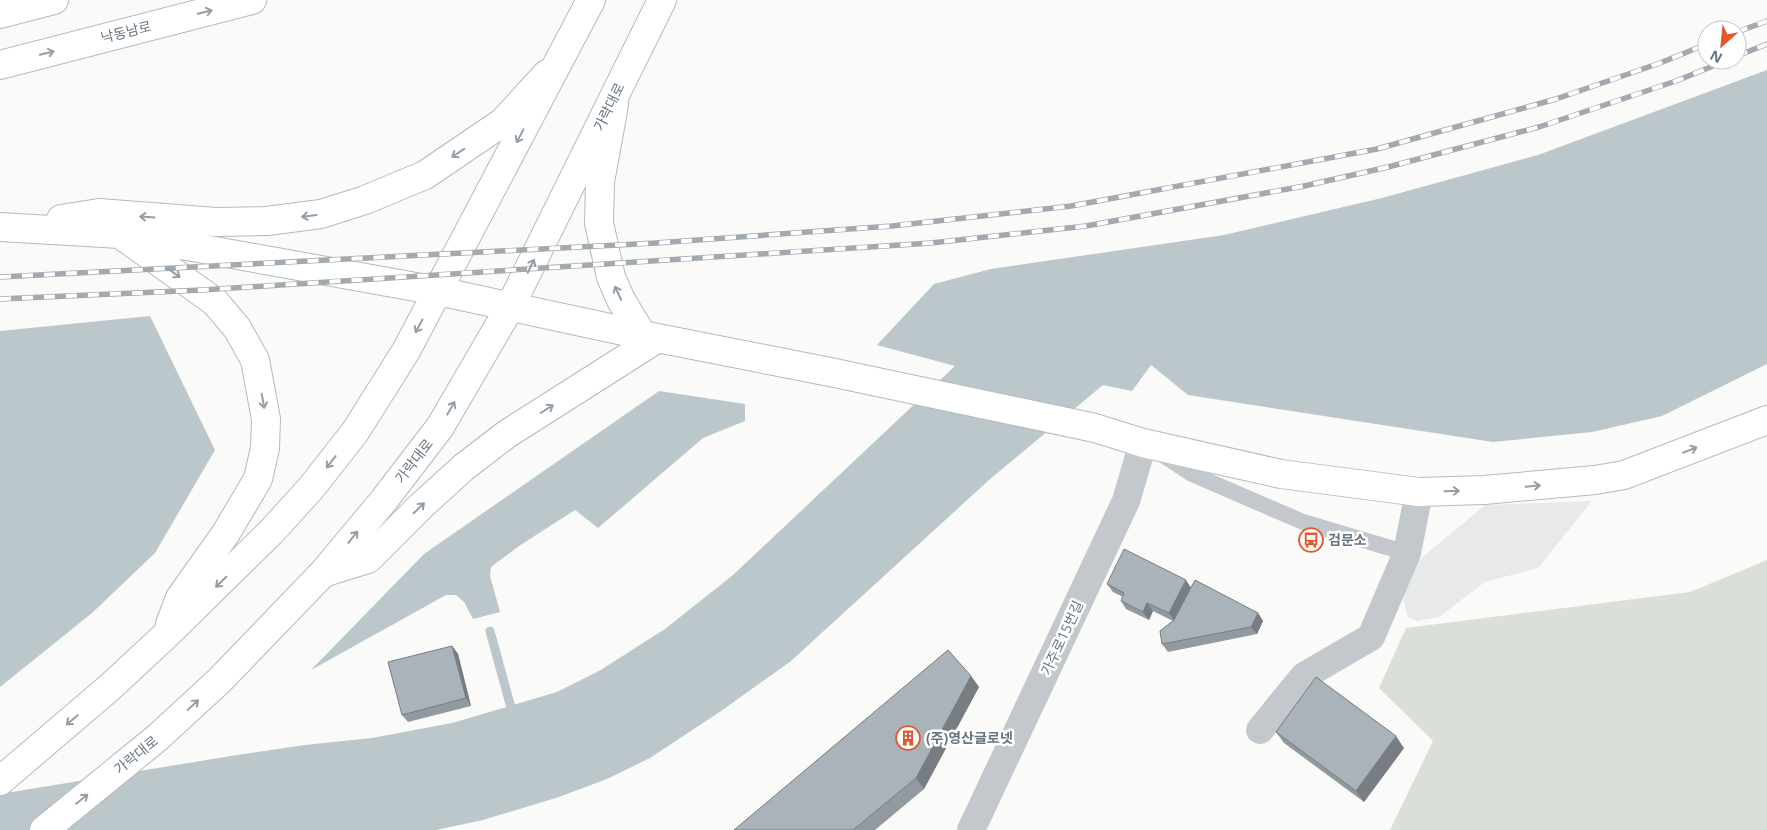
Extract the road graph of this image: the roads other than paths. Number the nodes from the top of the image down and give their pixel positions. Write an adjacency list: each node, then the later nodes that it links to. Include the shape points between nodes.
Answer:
1 (54, 0): 5 (main road)
2 (252, 0): 7 (main road, 낙동남로, one-way to 2)
3 (591, 0): 6 (main road)
4 (662, 0): 8 (main road, 가락대로)
5 (0, 14)
6 (558, 62): 9 (main road, one-way to 9, via 503,122 425,175 321,214 268,221 216,222 99,213); 11 (main road, one-way to 11)
7 (0, 65)
8 (616, 93): 12 (main road, 가락대로, one-way to 8); 13 (main road, one-way to 8, via 621,300 611,277 599,223 600,182)
9 (7, 227): 10 (main road)
10 (120, 234): 11 (main road); 19 (main road, one-way to 19, via 215,302 238,328 255,360 266,419 265,448 258,479 226,533 180,598)
11 (438, 291): 12 (main road); 19 (main road, one-way to 19, via 406,350 354,432 311,488)
12 (510, 307): 13 (main road); 18 (main road, 가락대로, one-way to 12, via 440,427)
13 (650, 337): 15 (main road, via 1095,428); 18 (main road, one-way to 13, via 368,559 464,467)
14 (1767, 420): 16 (main road, one-way to 14, via 1562,484 1624,475)
15 (1144, 442): 16 (main road, via 1281,474); 17 (lane, via 1192,474 1303,522); 23 (street, 가주로15번길, via 1126,502)
16 (1419, 492): 17 (street)
17 (1407, 553): 20 (street, via 1371,636 1304,676)
18 (323, 573): 22 (main road, 가락대로, one-way to 18, via 157,738 220,680)
19 (165, 636): 21 (main road, one-way to 21)
20 (1260, 730)
21 (0, 781)
22 (44, 830)
23 (971, 830)

